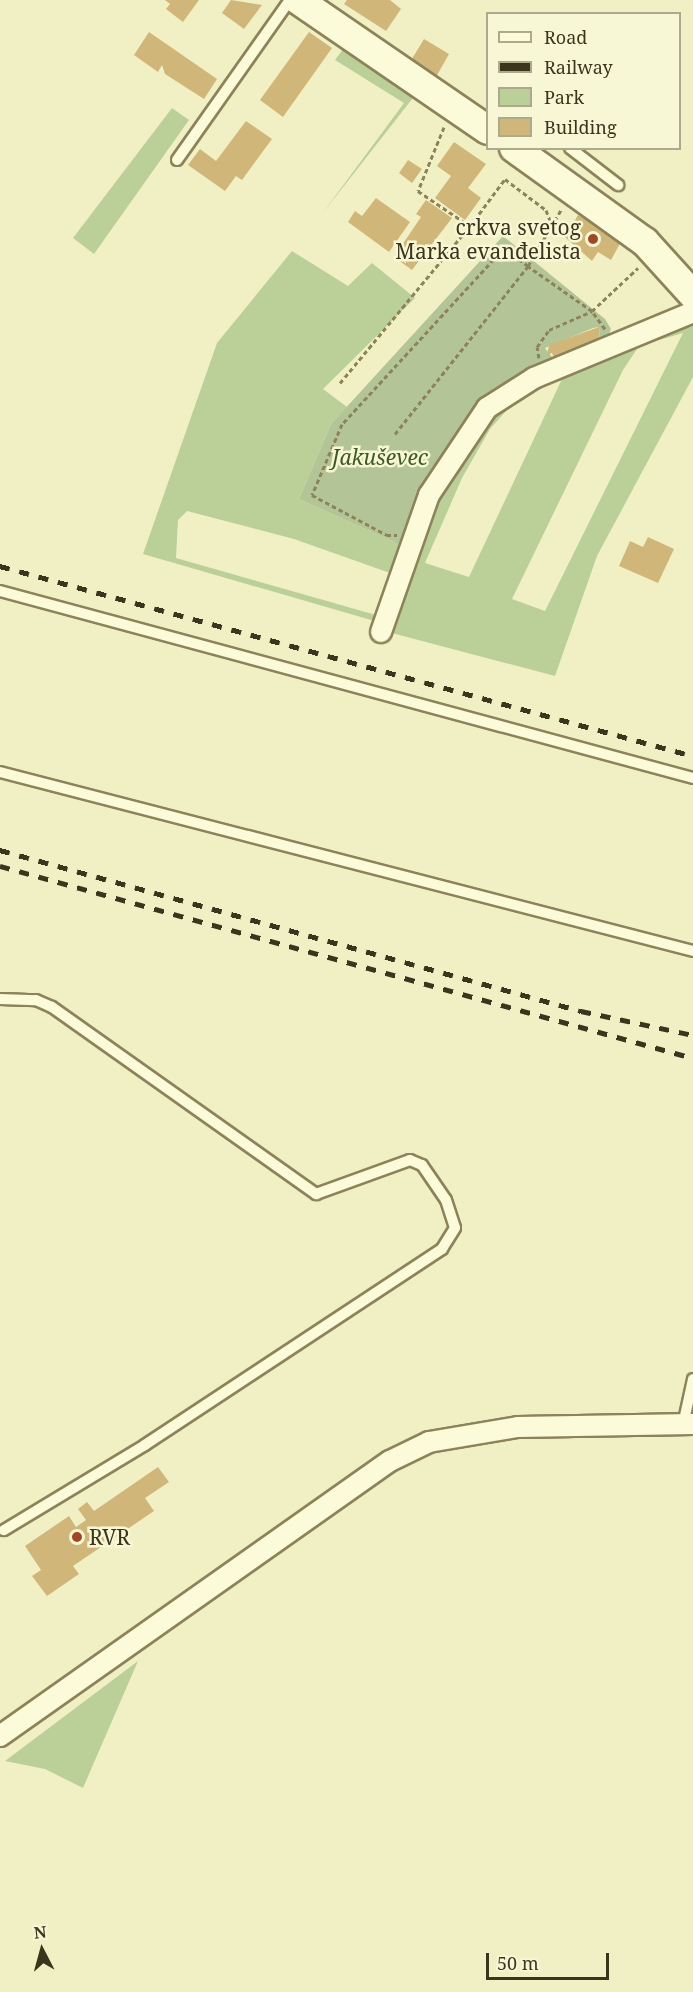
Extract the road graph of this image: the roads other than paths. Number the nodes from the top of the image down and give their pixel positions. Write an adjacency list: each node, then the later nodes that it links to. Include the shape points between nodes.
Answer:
1 (290, 0): 6 (lane)
2 (298, 0): 3 (main road)
3 (486, 129)
4 (517, 150): 8 (main road, via 645,242)
5 (573, 150): 7 (lane)
6 (177, 160)
7 (618, 185)
8 (693, 294)
9 (693, 312): 11 (street, via 543,370 488,408 445,465)
10 (0, 591): 13 (lane)
11 (381, 632)
12 (0, 772): 14 (lane)
13 (693, 778)
14 (693, 951)
15 (0, 999): 18 (lane, via 36,999 52,1007 316,1194 411,1160 423,1165 446,1200 454,1228 442,1249 145,1445)
16 (693, 1379): 17 (lane)
17 (688, 1425): 19 (street, via 518,1427 429,1442 390,1461)
18 (2, 1529)
19 (0, 1736)

